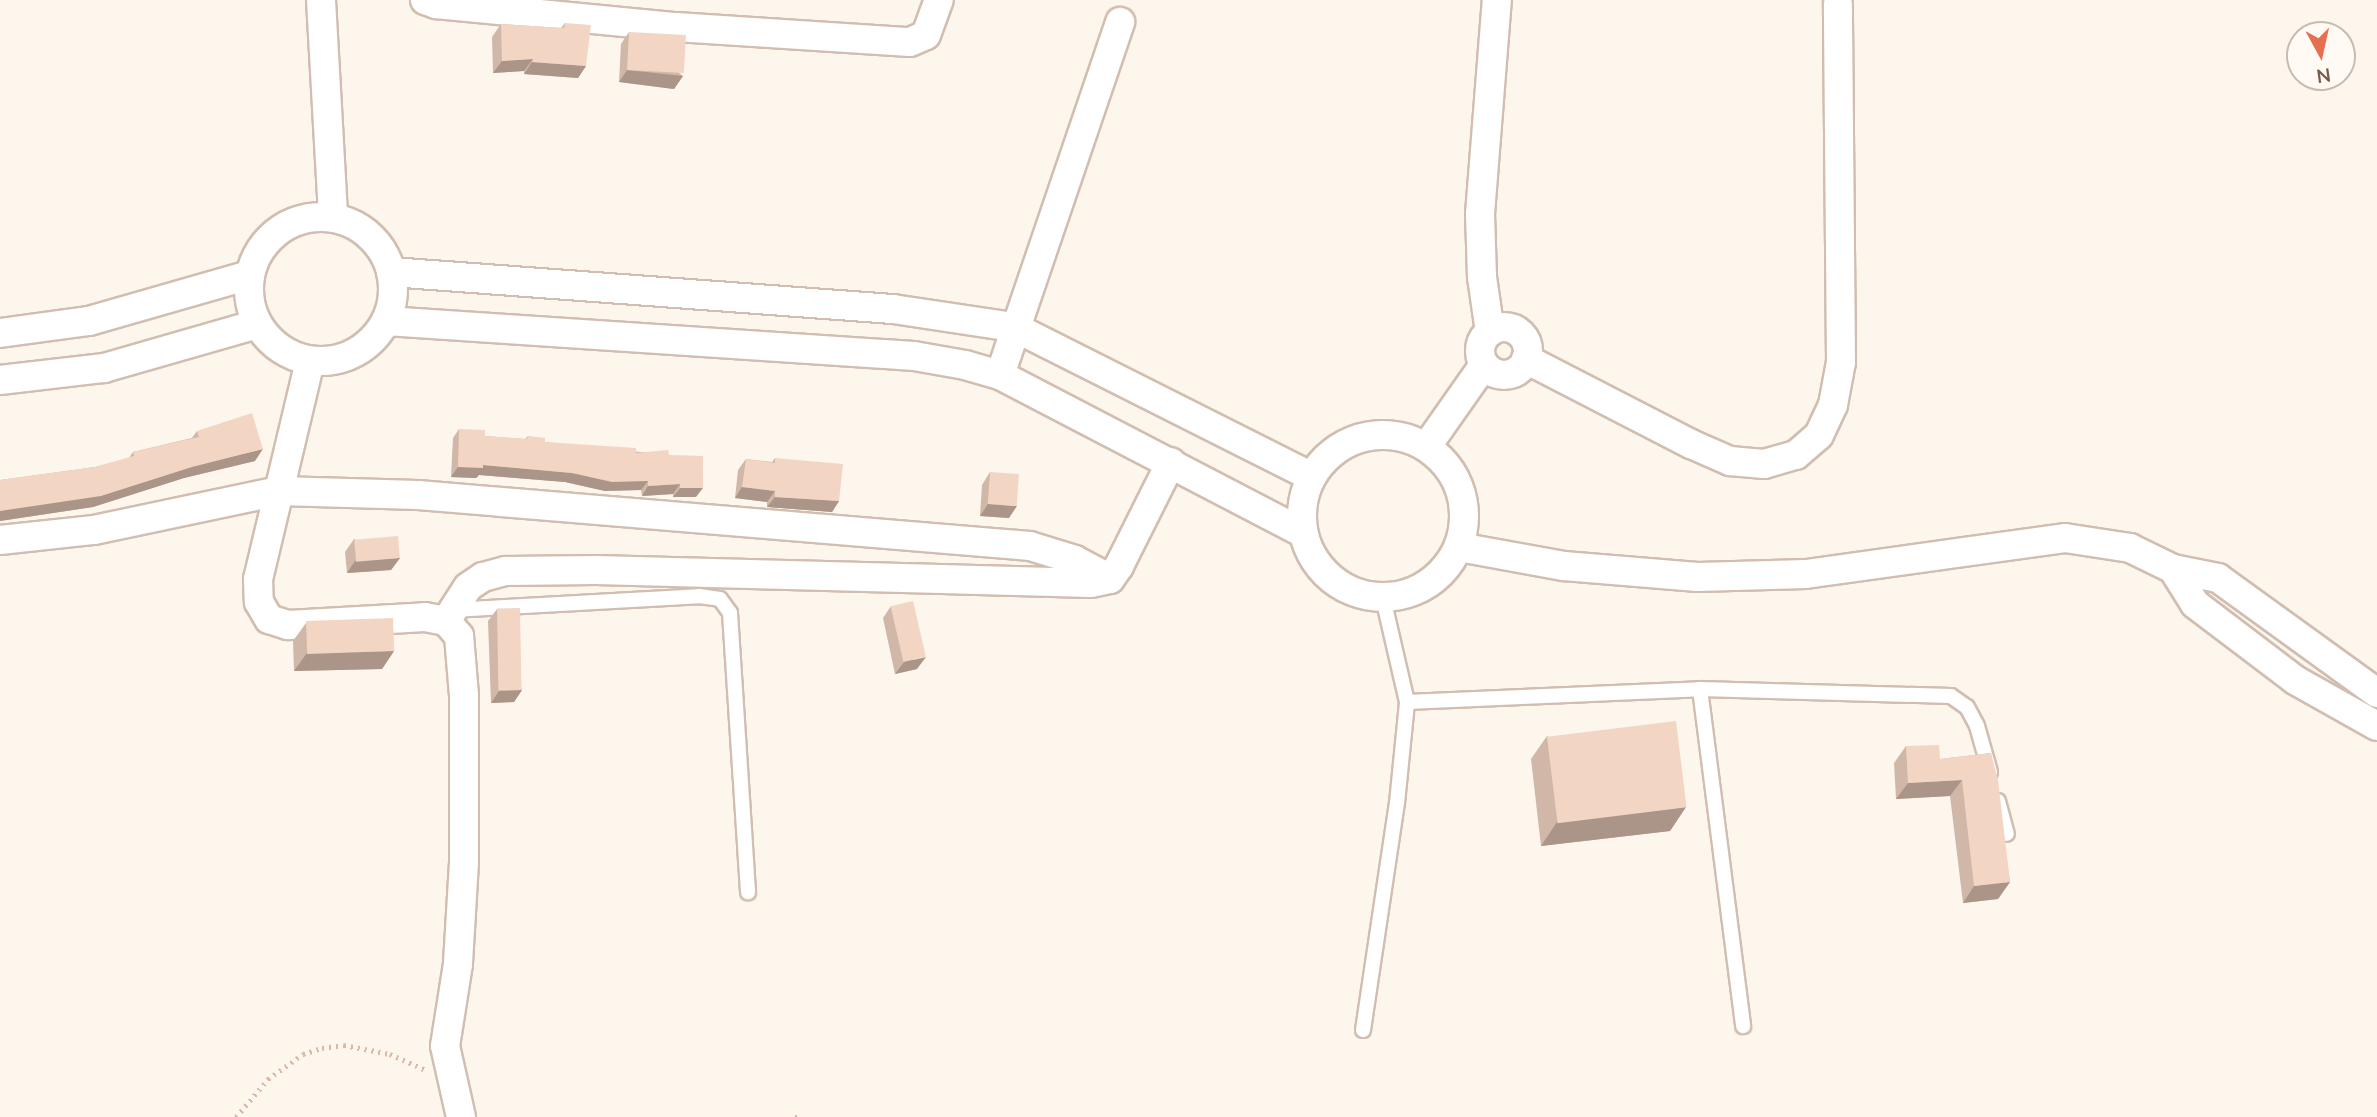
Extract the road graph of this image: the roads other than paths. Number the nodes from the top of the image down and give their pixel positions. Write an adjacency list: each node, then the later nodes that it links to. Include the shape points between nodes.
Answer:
1 (321, 0): 7 (street)
2 (425, 0): 3 (street, via 676,27 910,42 926,35)
3 (939, 0)
4 (1497, 0): 13 (street, via 1480,214)
5 (1838, 4): 15 (street, via 1841,362 1833,405 1819,435 1796,455 1764,464 1730,461)
6 (1120, 22): 12 (street)
7 (332, 218): 8 (street, via 359,228 379,246); 9 (street, via 305,219 280,230 260,250)
8 (391, 272): 10 (street, via 393,296); 12 (street, via 893,309)
9 (249, 275): 11 (street, via 249,300); 14 (street, via 89,321)
10 (386, 321): 16 (street, via 368,344 340,359); 18 (street, via 914,356)
11 (257, 324): 16 (street, via 279,349); 19 (street, via 104,368)
12 (1014, 327): 18 (street); 22 (street)
13 (1490, 331): 15 (street, via 1513,329 1522,336); 17 (street, via 1482,341)
14 (0, 333)
15 (1527, 359): 17 (street, via 1507,375)
16 (310, 361): 23 (street)
17 (1484, 365): 20 (street)
18 (1000, 375): 21 (street)
19 (0, 380)
20 (1427, 446): 22 (street, via 1384,434 1341,445); 26 (street, via 1453,474 1465,510)
21 (1171, 462): 24 (street); 28 (street)
22 (1310, 476): 24 (street, via 1302,504)
23 (279, 491): 25 (street, via 94,530); 28 (street, via 418,495 1030,546 1075,560); 30 (street, via 258,579 259,602 269,619 288,625)
24 (1302, 532): 29 (street, via 1318,566 1346,590)
25 (0, 540)
26 (1459, 548): 27 (street, via 1564,566 1698,578 1806,573 2065,538 2130,548); 29 (street, via 1441,574 1415,592)
27 (2173, 569): 32 (street, via 2218,578); 34 (street, via 2195,604 2295,680)
28 (1110, 579): 30 (street, via 1091,583 506,571 468,587)
29 (1383, 598): 33 (lane)
30 (449, 616): 36 (lane, via 699,596 719,599 730,613); 39 (street, via 459,636 464,696 461,913 445,1046)
31 (1700, 689): 33 (lane); 35 (lane, via 1951,696 1963,701 1977,726); 37 (lane)
32 (2377, 693)
33 (1407, 702): 38 (lane, via 1397,803)
34 (2377, 726)
35 (2007, 834)
36 (748, 892)
37 (1743, 1026)
38 (1363, 1030)
39 (461, 1117)

